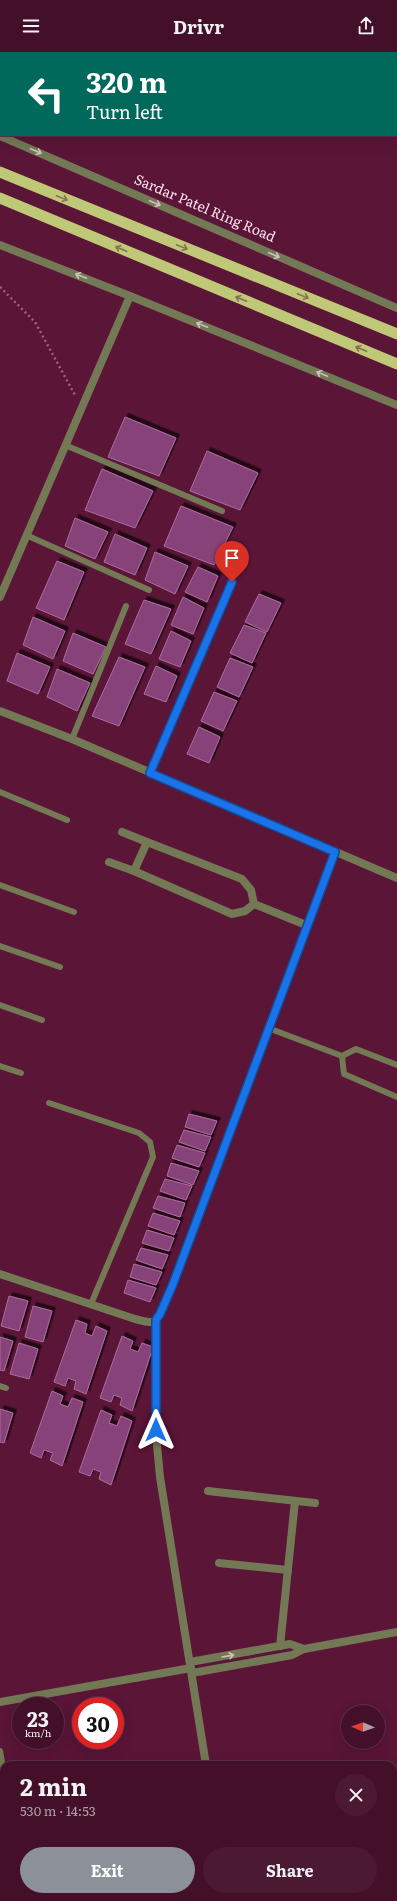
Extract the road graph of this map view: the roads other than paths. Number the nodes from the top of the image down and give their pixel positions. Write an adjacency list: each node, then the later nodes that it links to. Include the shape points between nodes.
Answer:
1 (0, 136): 6 (street, Sardar Patel Ring Road, one-way to 6)
2 (0, 172): 7 (highway, one-way to 7)
3 (0, 198): 8 (highway, one-way to 3)
4 (0, 245): 5 (street, one-way to 4)
5 (130, 296): 9 (street, one-way to 5); 10 (street)
6 (397, 308)
7 (397, 334)
8 (397, 364)
9 (397, 405)
10 (66, 445): 11 (lane); 12 (street)
11 (222, 511)
12 (26, 535): 14 (lane); 15 (street)
13 (232, 582): 19 (street)
14 (149, 590)
15 (0, 597)
16 (126, 606): 18 (lane)
17 (0, 711): 18 (street)
18 (72, 739): 19 (street)
19 (150, 773): 24 (street)
20 (0, 792): 21 (lane)
21 (67, 820)
22 (122, 832): 23 (street)
23 (147, 842): 26 (street); 29 (street, via 242,879 251,890)
24 (335, 852): 27 (street); 31 (street)
25 (109, 862): 26 (street)
26 (134, 870): 29 (street, via 232,914 245,911)
27 (397, 878)
28 (0, 885): 30 (lane)
29 (254, 904): 31 (street)
30 (74, 912)
31 (306, 925): 36 (street)
32 (0, 946): 33 (lane)
33 (60, 967)
34 (0, 1005): 35 (lane)
35 (42, 1020)
36 (268, 1028): 37 (lane); 45 (street, via 173,1284)
37 (342, 1056): 38 (lane, via 356,1049); 41 (lane, via 344,1074)
38 (397, 1065)
39 (0, 1066): 40 (lane)
40 (21, 1073)
41 (397, 1097)
42 (49, 1103): 44 (lane, via 138,1134 150,1142 153,1157)
43 (0, 1274): 44 (street)
44 (91, 1304): 45 (street, via 148,1322)
45 (156, 1320): 54 (street, via 157,1452)
46 (208, 1491): 47 (street)
47 (295, 1501): 48 (street); 50 (street)
48 (315, 1503)
49 (219, 1563): 50 (street)
50 (288, 1570): 52 (street)
51 (397, 1632): 53 (street)
52 (280, 1646): 53 (street, via 290,1644); 54 (street, one-way to 52)
53 (304, 1649): 54 (street, via 292,1655)
54 (191, 1668): 55 (street); 58 (street)
55 (0, 1702)
56 (0, 1751): 57 (lane)
57 (2, 1761)
58 (205, 1761)

